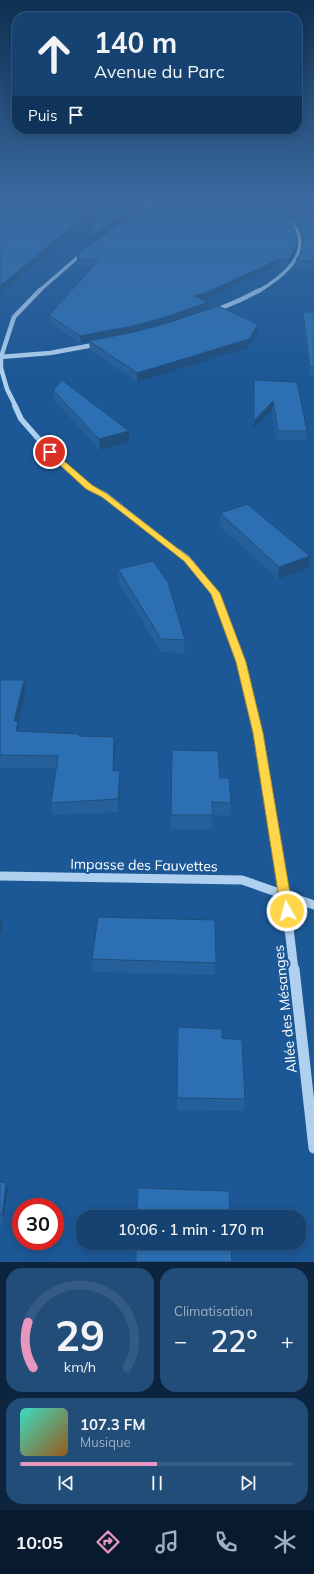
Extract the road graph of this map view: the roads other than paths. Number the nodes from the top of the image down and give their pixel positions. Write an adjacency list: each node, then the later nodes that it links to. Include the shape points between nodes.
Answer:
1 (79, 257): 5 (street, via 14,316)
2 (296, 257): 3 (street, via 280,277 262,290)
3 (206, 314)
4 (105, 342): 5 (street, via 64,351)
5 (1, 357): 7 (street, Allée des Mésanges, via 1,368 7,389 21,419 50,452 89,487 105,495 187,559 215,593 241,662 258,733)
6 (0, 876): 7 (street, Impasse des Fauvettes, via 242,880)
7 (285, 895): 8 (street, Impasse des Fauvettes); 9 (street, Allée des Mésanges)
8 (314, 905)
9 (314, 1148)

